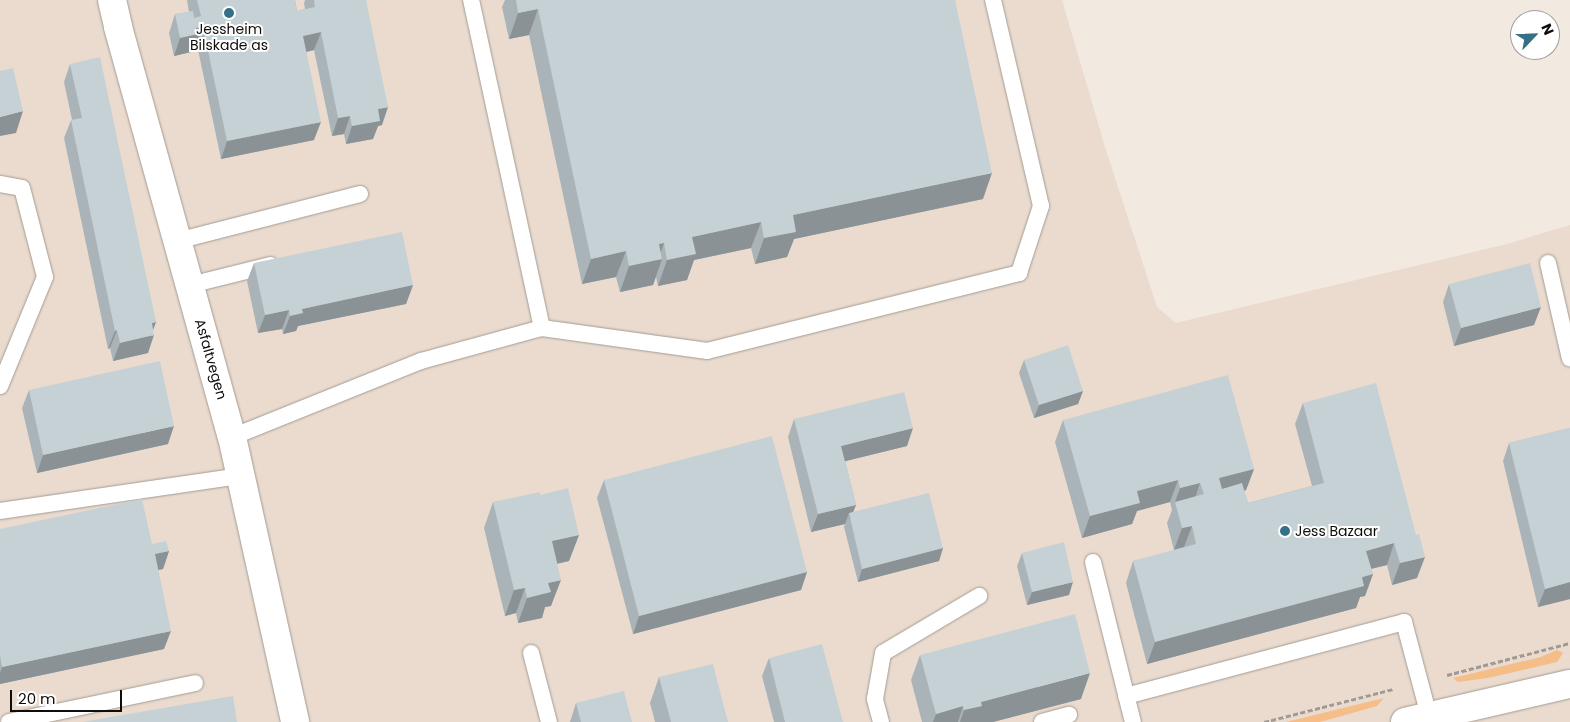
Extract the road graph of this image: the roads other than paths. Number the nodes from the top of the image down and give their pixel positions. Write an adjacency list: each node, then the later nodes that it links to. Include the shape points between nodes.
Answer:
1 (112, 0): 6 (street, Asfaltvegen)
2 (471, 0): 10 (lane)
3 (993, 0): 10 (lane, via 1041,206 1018,273 707,351)
4 (0, 184): 12 (lane, via 22,188 45,277)
5 (360, 194): 6 (lane)
6 (177, 241): 9 (street, Asfaltvegen)
7 (285, 262): 9 (lane)
8 (1548, 263): 11 (lane)
9 (190, 284): 13 (street, Asfaltvegen)
10 (542, 328): 13 (lane, via 421,361)
11 (1570, 360)
12 (0, 386)
13 (232, 437): 14 (street, Asfaltvegen)
14 (242, 476): 15 (lane); 26 (street, Asfaltvegen)
15 (0, 511)
16 (1093, 562): 21 (lane)
17 (979, 596): 28 (lane, via 883,653 875,699)
18 (531, 653): 27 (lane)
19 (196, 683): 23 (lane)
20 (1570, 684): 24 (street)
21 (1126, 696): 24 (lane, via 1404,622); 30 (lane)
22 (1069, 715): 29 (lane)
23 (49, 718): 25 (lane)
24 (1417, 719)
25 (9, 722)
26 (295, 722)
27 (549, 722)
28 (881, 722)
29 (1042, 722)
30 (1133, 722)

